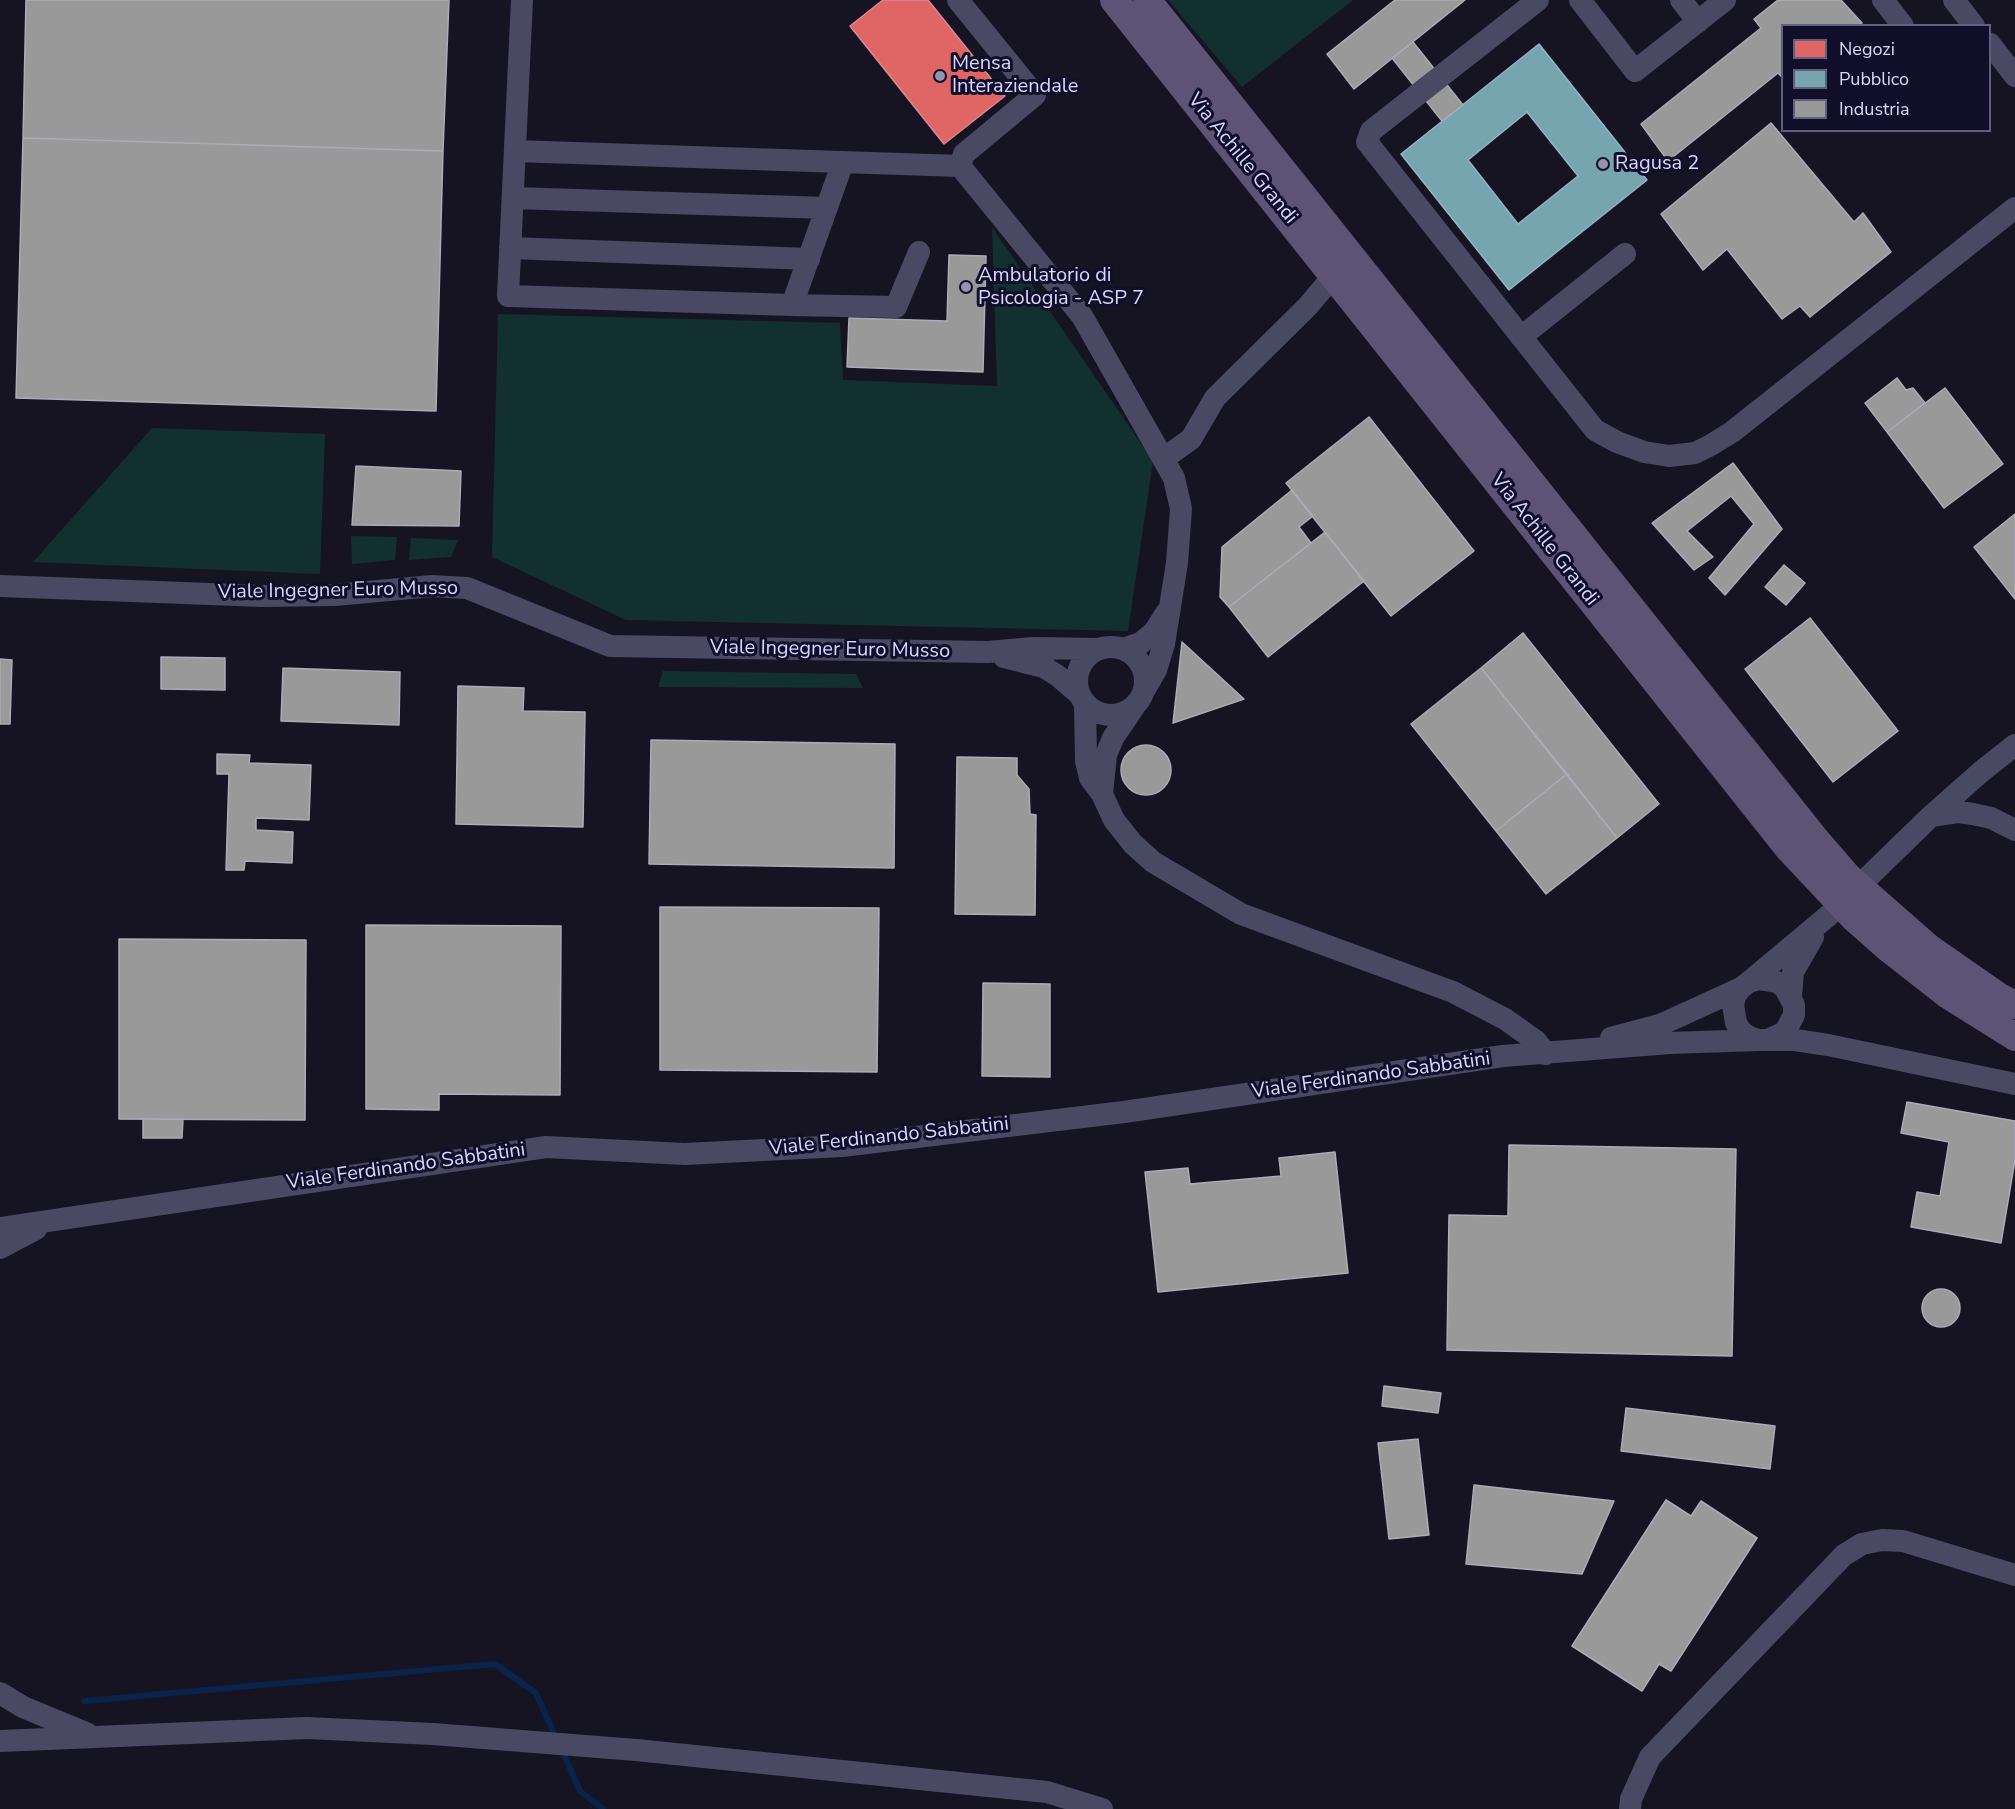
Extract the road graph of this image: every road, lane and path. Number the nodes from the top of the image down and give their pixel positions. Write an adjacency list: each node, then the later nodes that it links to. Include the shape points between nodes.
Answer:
1 (522, 0): 16 (street)
2 (958, 0): 18 (street, via 1035,95 964,154)
3 (1114, 0): 26 (main road, Via Achille Grandi)
4 (1148, 0): 44 (main road, Via Achille Grandi, via 1848,877 1929,948)
5 (1538, 0): 28 (street, via 1367,138 1369,146)
6 (1580, 0): 11 (street, via 1635,71)
7 (1681, 0): 11 (street)
8 (1725, 0): 11 (street)
9 (1883, 0): 12 (street)
10 (1954, 0): 13 (street)
11 (1698, 22)
12 (1901, 24)
13 (1972, 24)
14 (1991, 46): 15 (street)
15 (2015, 76)
16 (515, 152): 17 (street); 19 (street)
17 (843, 162): 18 (street); 20 (street)
18 (960, 166): 29 (street, via 1082,316)
19 (513, 198): 20 (street); 22 (street)
20 (827, 208): 25 (street)
21 (2015, 208): 28 (street, via 1732,432 1695,453 1669,456 1644,452 1595,430)
22 (510, 248): 25 (street); 27 (street, via 508,296)
23 (919, 252): 27 (street, via 896,307)
24 (1625, 254): 28 (street)
25 (809, 260): 27 (street)
26 (1334, 275): 29 (street, via 1215,398 1191,439); 45 (main road, Via Achille Grandi, via 1812,875 1853,917 1916,970)
27 (792, 305)
28 (1521, 337)
29 (1163, 459): 31 (street, via 1174,478 1181,509)
30 (0, 586): 34 (street, Viale Ingegner Euro Musso, via 262,596 443,586 467,588 610,646)
31 (1169, 609): 33 (street, via 1154,632 1141,643); 35 (street, via 1156,670)
32 (1098, 649): 33 (street); 34 (street); 36 (street, via 1088,655 1078,674)
33 (1123, 649): 35 (street, via 1139,661 1146,679)
34 (988, 652): 36 (street, via 1044,667)
35 (1140, 698): 36 (street, via 1125,713 1114,716 1094,711); 38 (street, via 1106,755)
36 (1082, 699): 38 (street, via 1086,761 1090,778)
37 (2015, 745): 39 (street)
38 (1102, 794): 48 (street, via 1114,820 1133,844 1154,862 1241,914 1453,992 1505,1019)
39 (1931, 816): 40 (street, via 1973,814); 41 (street)
40 (2015, 830)
41 (1828, 916): 42 (street); 43 (street, via 1793,972)
42 (1745, 985): 43 (street, via 1768,979 1785,988); 46 (street, via 1735,996 1733,1014 1741,1031); 48 (street, via 1660,1025)
43 (1792, 1000): 46 (street, via 1794,1015 1785,1032); 47 (street, via 1800,1023)
44 (2015, 1005)
45 (2013, 1038)
46 (1763, 1040): 47 (street); 48 (street)
47 (1828, 1045): 49 (street)
48 (1555, 1053): 50 (street, Viale Ferdinando Sabbatini, via 1503,1056 1124,1112 842,1146 685,1154 546,1147)
49 (2010, 1079)
50 (53, 1220): 51 (street, Viale Ferdinando Sabbatini); 52 (street)
51 (0, 1228)
52 (0, 1248)
53 (2015, 1575): 58 (street, via 1903,1541 1862,1544 1844,1555 1650,1757)
54 (0, 1693): 55 (street, via 23,1707)
55 (95, 1736): 56 (street); 57 (street, via 306,1728 433,1734 636,1750 1047,1792)
56 (0, 1741)
57 (1102, 1809)
58 (1630, 1809)

